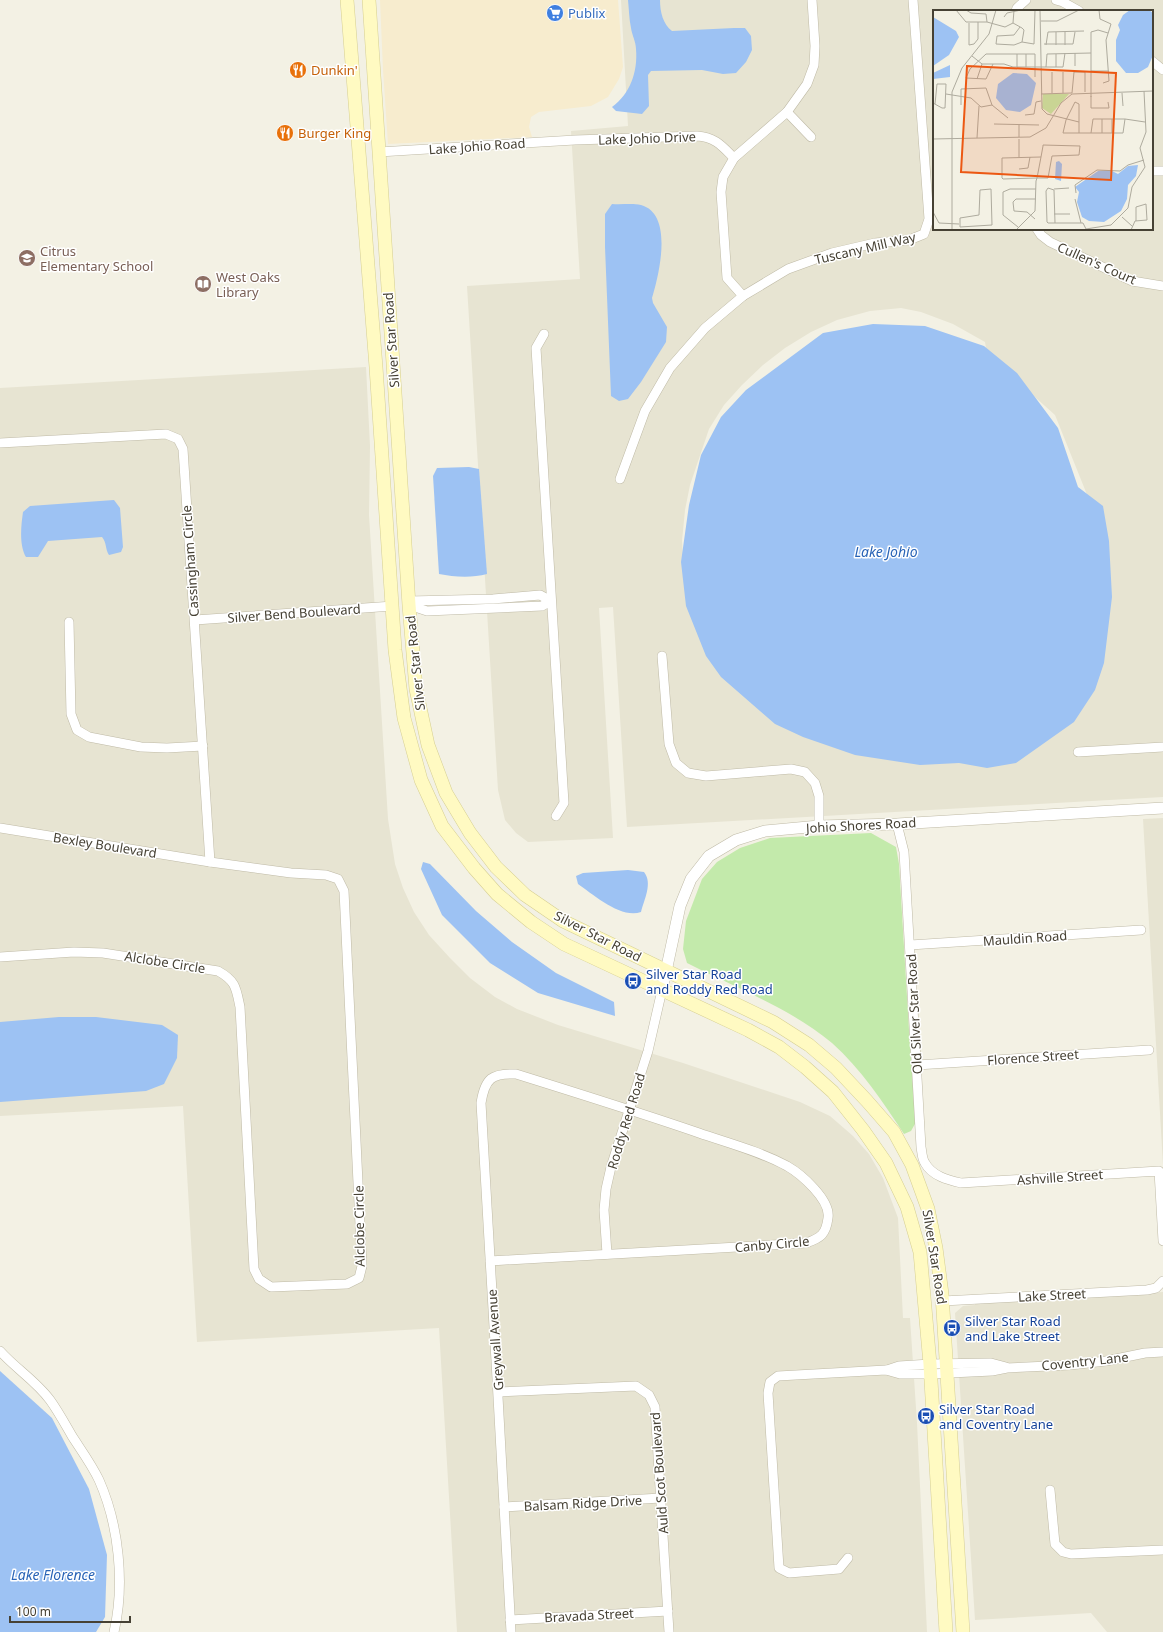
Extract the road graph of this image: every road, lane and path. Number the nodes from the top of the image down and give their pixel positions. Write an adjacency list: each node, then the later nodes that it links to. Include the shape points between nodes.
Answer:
1 (347, 0): 15 (main road, Silver Star Road)
2 (369, 0): 14 (main road, Silver Star Road)
3 (812, 0): 11 (street, via 814,65 807,84)
4 (913, 0): 19 (street, Tuscany Mill Way, via 929,219 924,234 909,240 875,243 832,253 788,269)
5 (1026, 0): 7 (street)
6 (1056, 0): 8 (street)
7 (1016, 10)
8 (1077, 10)
9 (1153, 62): 10 (street)
10 (1163, 70)
11 (787, 112): 12 (street); 16 (street)
12 (810, 137)
13 (575, 140): 14 (street, Lake Johio Road); 16 (street, Lake Johio Drive, via 708,136)
14 (379, 152): 20 (main road, Silver Star Road)
15 (361, 158): 20 (main road, via 368,167 372,179 382,300); 24 (main road, Silver Star Road)
16 (734, 158): 19 (street, via 723,177 721,192 727,278)
17 (1038, 230): 18 (street, Cullen's Court, via 1050,242 1132,281)
18 (1163, 286)
19 (743, 296): 23 (street, Tuscany Mill Way, via 705,328 670,368 645,411)
20 (389, 306): 26 (main road, Silver Star Road)
21 (544, 334): 25 (street, via 536,348)
22 (0, 443): 28 (street, Cassingham Circle, via 166,434 178,439 183,449)
23 (620, 478)
24 (385, 491): 26 (main road, via 392,492 398,576 403,601); 27 (main road, Silver Star Road)
25 (551, 601): 26 (street, via 542,606 481,604 427,611); 36 (street, via 564,803)
26 (409, 603): 31 (main road, Silver Star Road, via 416,688)
27 (393, 606): 28 (street, Silver Bend Boulevard); 31 (main road, via 403,618 405,625 415,719); 45 (main road, Silver Star Road, via 395,650 404,718 421,780 442,826 497,894 530,922 564,944)
28 (195, 620): 32 (street, Cassingham Circle)
29 (69, 622): 32 (street, via 71,714 77,730 89,737 141,747)
30 (662, 656): 38 (street, via 669,744 676,763 688,773 706,776 791,769 806,772 815,782 819,796)
31 (425, 734): 44 (main road, Silver Star Road, via 446,793 470,833 496,867 525,895 563,921)
32 (203, 746): 40 (street, Cassingham Circle)
33 (1163, 747): 34 (street)
34 (1078, 752)
35 (1163, 808): 37 (street, Johio Shores Road)
36 (556, 816)
37 (897, 824): 38 (street, Johio Shores Road); 42 (street, Old Silver Star Road, via 904,852)
38 (819, 826): 44 (street, Johio Shores Road, via 765,831 736,840 709,856 691,879 680,906)
39 (0, 828): 40 (street, Bexley Boulevard)
40 (210, 862): 43 (street, Alclobe Circle, via 326,875 338,879 344,891 362,1266 359,1278 347,1284 271,1287 259,1279 254,1270 240,1007 236,990 229,977 218,971 103,953 74,952)
41 (1141, 930): 42 (street, Mauldin Road)
42 (910, 945): 47 (street, Old Silver Star Road)
43 (0, 957)
44 (665, 970): 45 (street, Johio Shores Road); 55 (main road, Silver Star Road, via 773,1022 809,1045 836,1068 894,1132 912,1165 928,1209)
45 (662, 990): 49 (street, Roddy Red Road, via 648,1051); 58 (main road, Silver Star Road, via 779,1047 805,1066 832,1092 864,1130 886,1163 907,1207 920,1252)
46 (1149, 1050): 47 (street, Florence Street)
47 (917, 1064): 50 (street, Old Silver Star Road, via 924,1163 937,1176)
48 (516, 1074): 49 (street, Canby Circle); 53 (street, Greywall Avenue, via 503,1073 492,1077 483,1088 481,1103)
49 (630, 1109): 52 (street, Roddy Red Road, via 606,1189 604,1210); 52 (street, Canby Circle, via 787,1166 807,1181 825,1203 829,1216 826,1231 818,1239 806,1243)
50 (961, 1183): 51 (street, Ashville Street, via 1158,1171)
51 (1163, 1241)
52 (607, 1254): 53 (street, Canby Circle)
53 (490, 1261): 60 (street, Greywall Avenue)
54 (1162, 1283): 55 (street, Lake Street, via 1147,1290)
55 (943, 1301): 59 (main road, Silver Star Road)
56 (0, 1351): 69 (street, via 32,1379 50,1400 104,1493 110,1508 115,1535 120,1580)
57 (1163, 1352): 59 (street, Coventry Lane, via 1070,1365 992,1371)
58 (930, 1369): 59 (street, Coventry Lane); 65 (street, Coventry Lane, via 899,1366 886,1370 778,1376 770,1382 768,1393 779,1568 789,1573 839,1569); 66 (main road, Silver Star Road)
59 (947, 1369): 74 (main road, Silver Star Road)
60 (499, 1392): 62 (street, Auld Scot Boulevard, via 636,1386 649,1395 655,1407); 63 (street, Greywall Avenue)
61 (1050, 1490): 64 (street, via 1055,1544 1063,1552 1071,1554)
62 (661, 1498): 63 (street, Balsam Ridge Drive); 67 (street, Auld Scot Boulevard)
63 (504, 1507): 68 (street, Greywall Avenue)
64 (1163, 1550)
65 (848, 1558)
66 (942, 1582): 72 (main road, Silver Star Road); 73 (main road, via 952,1605)
67 (668, 1611): 68 (street, Bravada Street); 71 (street, Auld Scot Boulevard)
68 (510, 1620): 70 (street, Greywall Avenue)
69 (114, 1632)
70 (511, 1632)
71 (669, 1632)
72 (946, 1632)
73 (954, 1632)
74 (963, 1632)

